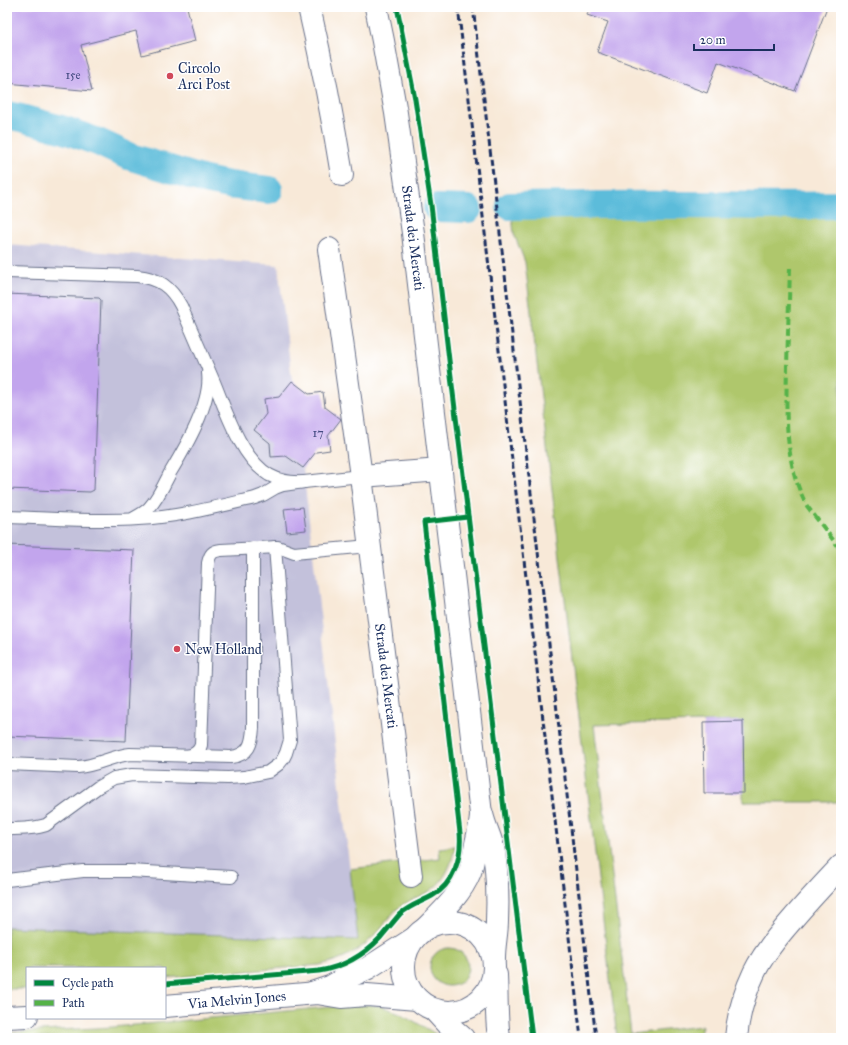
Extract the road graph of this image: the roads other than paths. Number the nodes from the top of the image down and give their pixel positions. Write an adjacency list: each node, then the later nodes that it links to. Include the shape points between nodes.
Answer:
1 (309, 7): 3 (street, via 321,56)
2 (376, 7): 7 (street, Strada dei Mercati, via 403,156)
3 (342, 175)
4 (329, 249): 8 (street, Strada dei Mercati)
5 (7, 272): 6 (lane, via 137,276 154,280 177,297)
6 (204, 358): 9 (lane, via 234,428 251,458 269,475 288,482); 11 (lane, via 209,384 207,394 182,452 150,507 142,514)
7 (441, 470): 8 (street); 19 (street, Strada dei Mercati)
8 (361, 476): 9 (lane); 12 (street, Strada dei Mercati)
9 (304, 482): 11 (lane, via 275,488 255,498 202,510 155,518)
10 (7, 517): 11 (lane)
11 (121, 520)
12 (369, 546): 15 (lane); 23 (street, Strada dei Mercati)
13 (275, 547): 14 (lane); 15 (lane); 16 (lane)
14 (252, 548): 17 (lane, via 218,550 212,552 209,557 201,745 194,754); 17 (lane, via 251,741 246,751 237,756)
15 (297, 553): 16 (lane, via 283,559)
16 (277, 572): 20 (lane, via 290,740 279,764 262,774 228,778 136,775 114,778 46,825 39,828)
17 (185, 756): 18 (lane, via 130,754 78,767)
18 (7, 764)
19 (481, 807): 25 (street, Strada dei Mercati, via 480,829 469,873 455,897); 26 (street, Strada dei Mercati, via 495,861 498,920)
20 (7, 830)
21 (841, 866): 35 (street, via 788,924 760,961 748,985)
22 (230, 876): 24 (lane, via 83,871)
23 (411, 876)
24 (7, 880)
25 (419, 934): 26 (street, Strada dei Mercati, via 442,922 468,926 488,943); 27 (street, Via Melvin Jones, via 368,968 330,987); 28 (street, Strada dei Mercati, via 407,949 404,959 406,981)
26 (494, 963): 30 (street, Strada dei Mercati, via 494,976 490,987 477,1004 457,1012); 34 (street, Strada dei Mercati)
27 (309, 993): 28 (street, Via Melvin Jones, via 341,997 367,995); 29 (street, Via Melvin Jones)
28 (417, 999): 30 (street, Strada dei Mercati)
29 (166, 1006)
30 (435, 1010): 33 (street, Strada dei Mercati)
31 (26, 1016): 32 (street)
32 (7, 1017)
33 (463, 1038)
34 (499, 1038)
35 (736, 1038)

